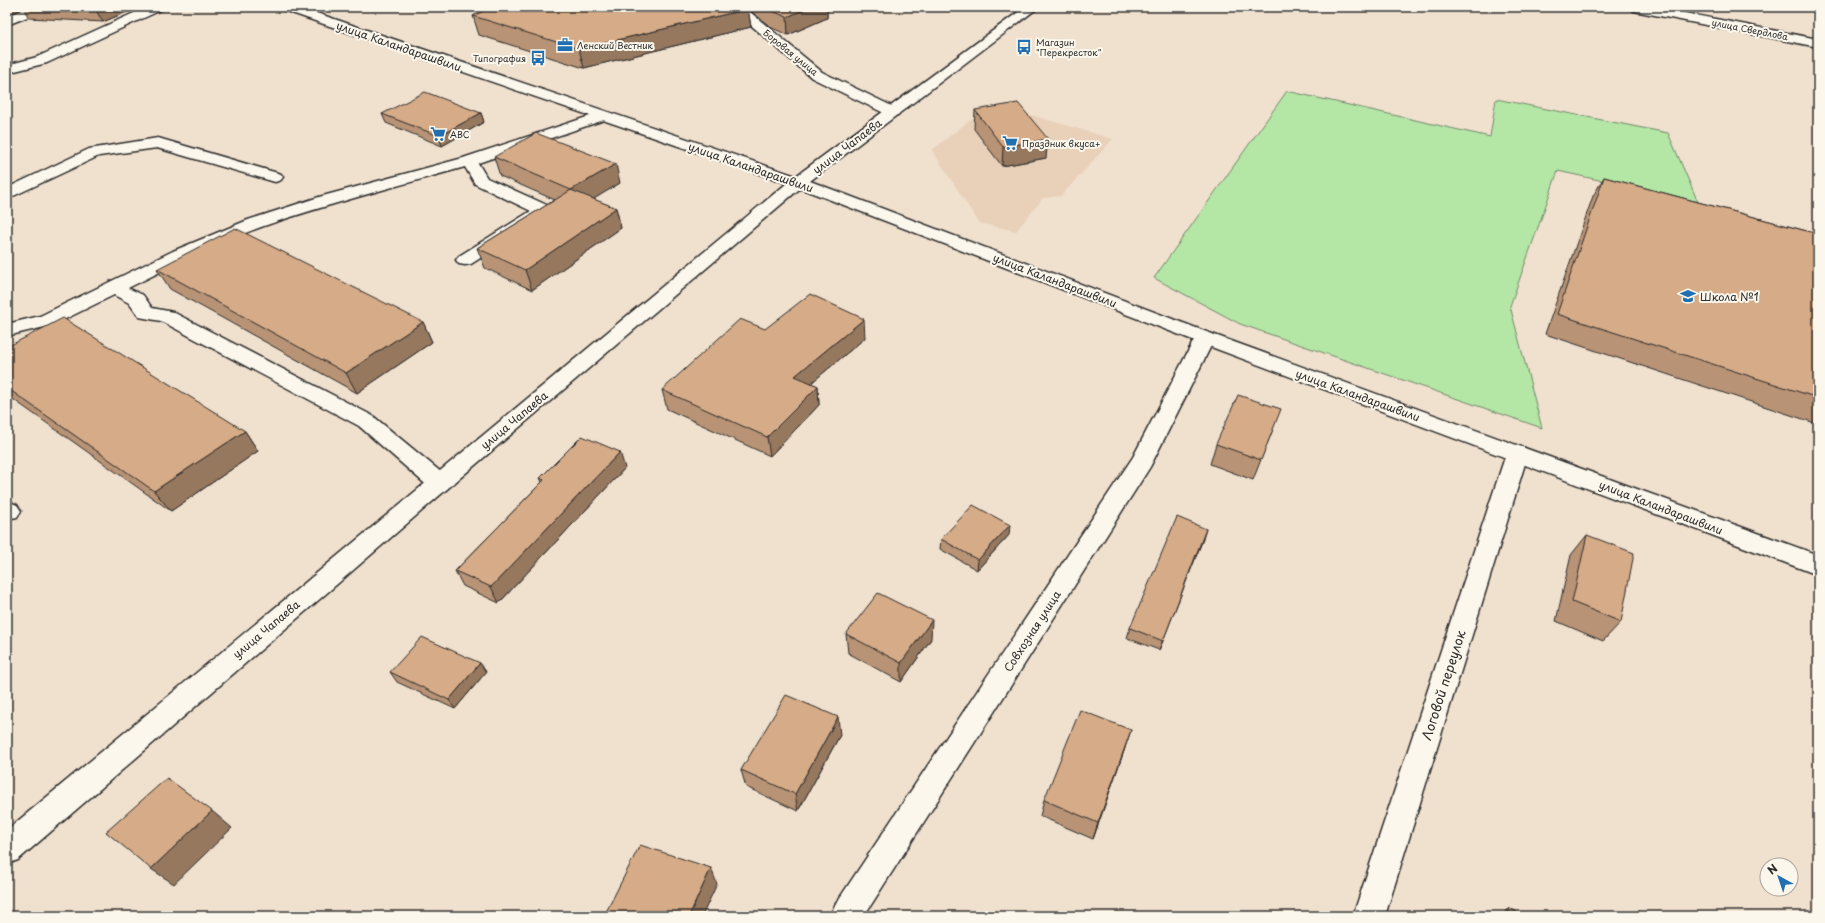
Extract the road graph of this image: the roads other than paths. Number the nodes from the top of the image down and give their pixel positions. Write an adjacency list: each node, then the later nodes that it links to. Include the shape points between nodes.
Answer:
1 (41, 7): 7 (street)
2 (157, 7): 9 (street, via 42,60)
3 (287, 7): 11 (street, улица Каландарашвили)
4 (736, 7): 10 (street, Боровая улица, via 817,75)
5 (1033, 7): 10 (street, улица Чапаева)
6 (1634, 7): 8 (street, улица Свердлова)
7 (7, 21)
8 (1818, 43)
9 (7, 69)
10 (893, 112): 14 (street, улица Чапаева)
11 (602, 116): 12 (street); 14 (street, улица Каландарашвили)
12 (469, 161): 16 (street, via 481,182 543,210); 17 (street, via 325,201 254,224 179,255)
13 (275, 177): 15 (street, via 158,143 95,152)
14 (798, 182): 19 (street, улица Каландарашвили); 21 (street, улица Чапаева)
15 (7, 194)
16 (464, 260)
17 (114, 288): 18 (street, via 46,321); 21 (street, via 136,299 146,313 166,316 366,421)
18 (7, 330)
19 (1205, 338): 20 (street, улица Каландарашвили); 24 (street, Совхозная улица, via 1142,461)
20 (1517, 454): 22 (street, улица Каландарашвили); 25 (street, Логовой переулок)
21 (439, 483): 23 (street, улица Чапаева)
22 (1818, 564)
23 (7, 849)
24 (846, 916)
25 (1369, 916)

